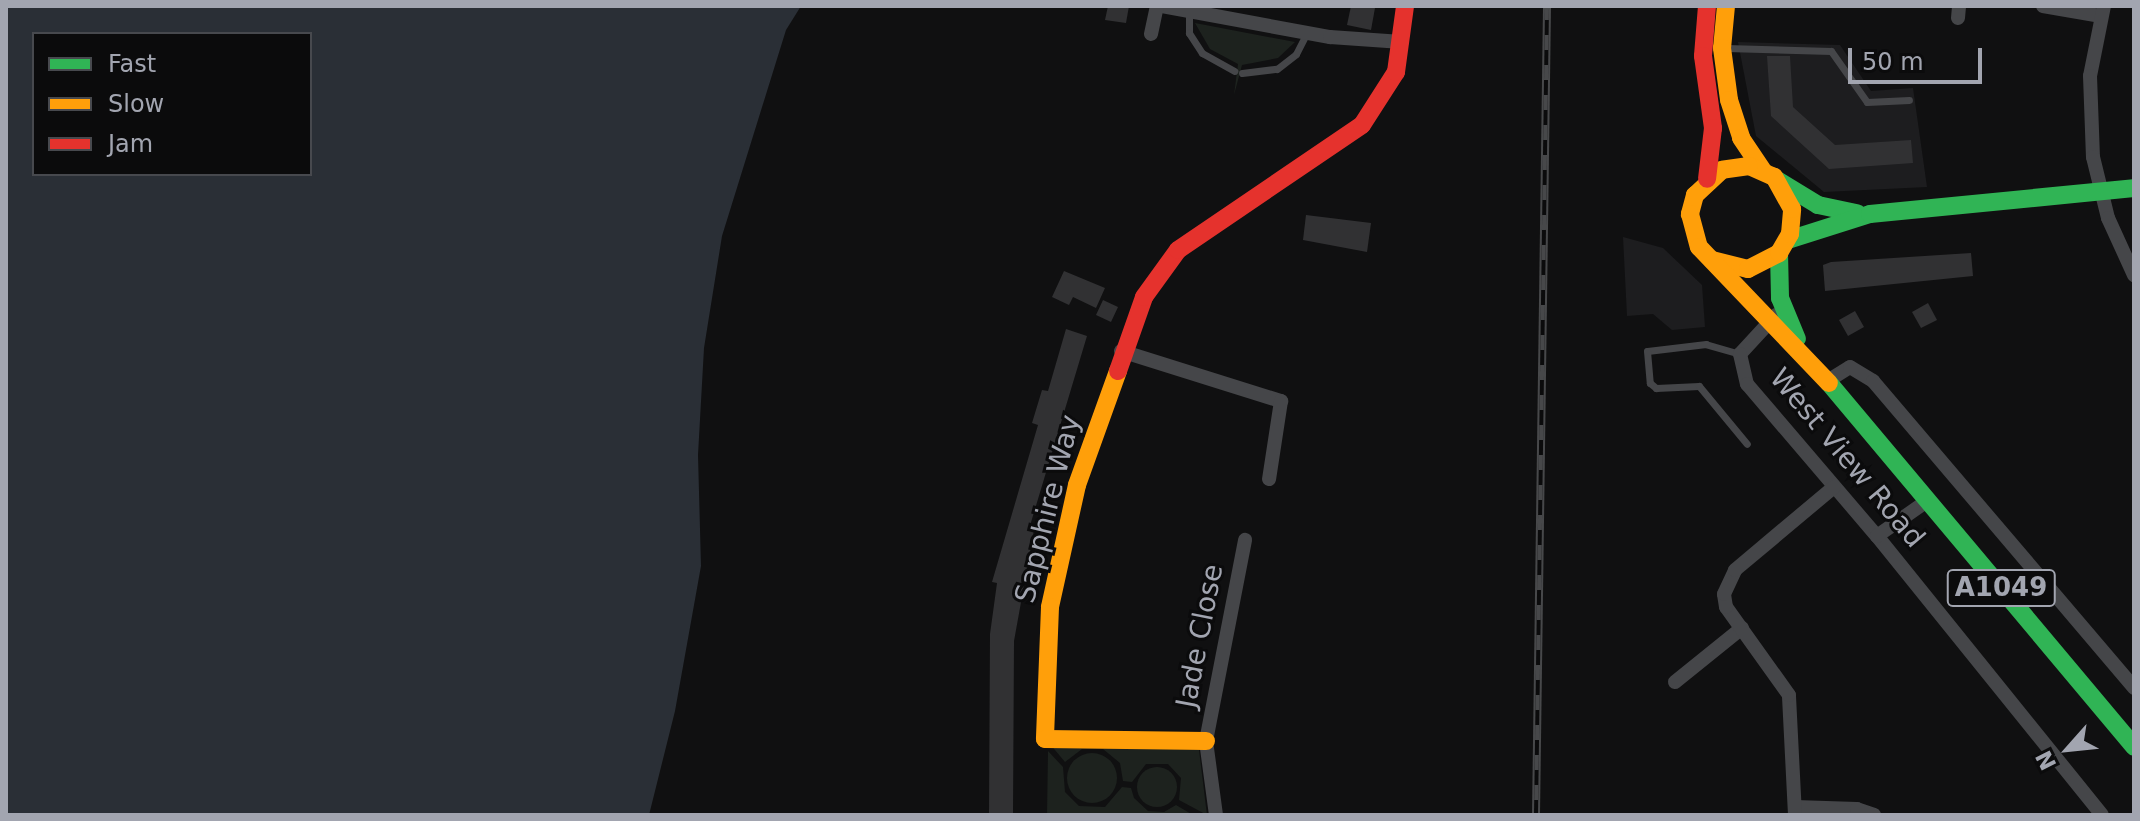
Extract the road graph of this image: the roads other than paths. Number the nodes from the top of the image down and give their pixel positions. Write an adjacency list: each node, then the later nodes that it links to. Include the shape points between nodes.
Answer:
1 (1159, 6): 6 (street); 9 (street)
2 (1405, 6): 10 (street, Sapphire Way)
3 (1707, 6): 14 (street, West View Road, via 1703,56 1713,128)
4 (1726, 6): 11 (street, West View Road)
5 (2043, 6): 7 (street)
6 (1189, 10): 8 (street); 8 (lane, via 1189,33 1202,53 1238,72 1277,69 1296,54)
7 (2103, 11): 16 (street, via 2089,121)
8 (1307, 32): 10 (street)
9 (1151, 34)
10 (1402, 42): 22 (street, Sapphire Way, via 1383,99 1362,125 1178,250 1144,297)
11 (1722, 48): 12 (lane, via 1831,51 1862,98); 13 (street, West View Road, via 1734,123)
12 (1909, 100)
13 (1768, 174): 14 (street, via 1731,167); 17 (street, via 1818,205); 18 (street, West View Road, via 1792,209)
14 (1707, 179): 19 (street, West View Road, via 1690,214 1692,233)
15 (2134, 188): 16 (street)
16 (2100, 193): 17 (street); 20 (street)
17 (1870, 214): 18 (street)
18 (1784, 247): 19 (street, via 1748,269); 21 (street, West View Road / A1049)
19 (1712, 260): 21 (street, West View Road / A1049)
20 (2134, 275)
21 (1777, 315): 23 (street, West View Road); 24 (street, West View Road / A1049)
22 (1121, 351): 26 (street, via 1281,401); 34 (street, Sapphire Way, via 1062,546 1045,657 1045,739)
23 (1740, 354): 25 (lane, via 1706,344 1647,351 1650,383 1656,388 1699,386); 27 (street, West View Road, via 1747,384)
24 (1826, 382): 28 (street, West View Road / A1049); 33 (street, West View Road, via 1850,367 1873,381)
25 (1747, 444)
26 (1269, 479)
27 (1834, 487): 29 (street, West View Road); 31 (street, via 1726,580 1726,607)
28 (1927, 501): 29 (street); 35 (street, West View Road / A1049)
29 (1877, 536): 39 (street, West View Road)
30 (1245, 540): 34 (street, Jade Close)
31 (1742, 628): 32 (street); 36 (street, via 1789,695)
32 (1675, 682)
33 (2134, 688)
34 (1206, 741): 37 (street, Jade Close)
35 (2134, 747)
36 (1795, 811): 38 (street, via 1857,809)
37 (1216, 815)
38 (1874, 815)
39 (2102, 815)

